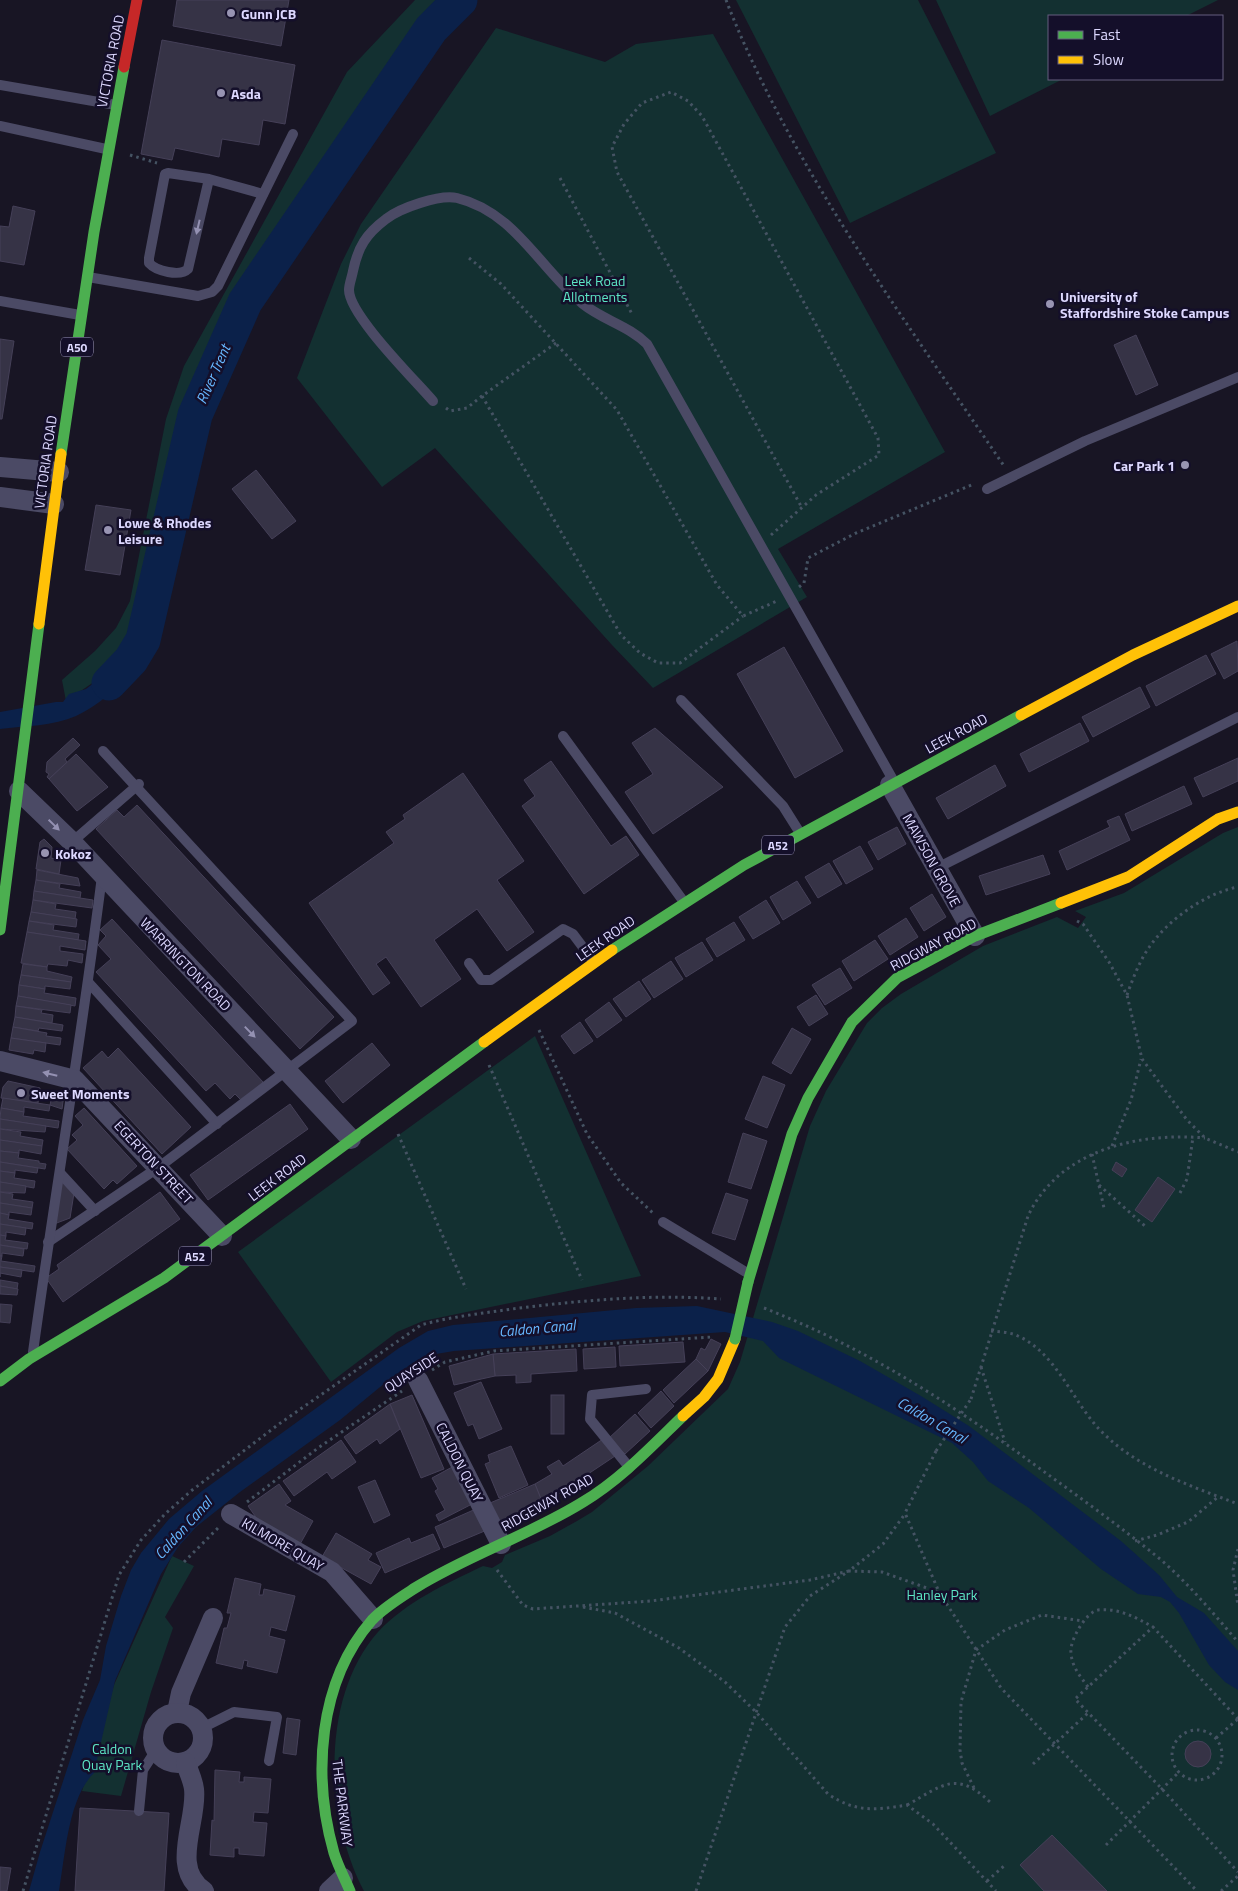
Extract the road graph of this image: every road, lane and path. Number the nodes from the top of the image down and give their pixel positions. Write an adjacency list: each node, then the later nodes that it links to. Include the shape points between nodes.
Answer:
1 (137, 0): 4 (main road, VICTORIA ROAD / A50)
2 (726, 0): 23 (path, via 786,128 852,239)
3 (0, 85): 4 (lane)
4 (117, 105): 7 (main road, VICTORIA ROAD / A50)
5 (0, 126): 7 (lane)
6 (293, 134): 12 (lane)
7 (109, 150): 14 (main road, VICTORIA ROAD / A50)
8 (124, 154): 9 (path, via 155,161)
9 (168, 173): 11 (lane); 11 (lane, one-way to 9, via 188,268 177,273 153,268 149,263 162,178)
10 (560, 178): 18 (path)
11 (209, 179): 12 (lane)
12 (263, 194): 14 (lane, via 218,286 206,296)
13 (469, 258): 17 (path, via 501,284)
14 (87, 276): 16 (main road, VICTORIA ROAD / A50)
15 (0, 301): 16 (lane)
16 (82, 315): 24 (main road, VICTORIA ROAD / A50)
17 (556, 343): 20 (path); 32 (path, via 617,410 717,585)
18 (647, 344): 21 (lane, via 637,334 583,304 507,224 494,215 455,197 426,201 390,216 370,231 357,251 349,291 362,321); 29 (lane)
19 (1238, 377): 25 (lane)
20 (482, 396): 21 (path, via 467,408 450,411); 32 (path, via 621,635 640,653 658,663 680,663)
21 (433, 401)
22 (0, 467): 24 (street)
23 (1007, 471)
24 (59, 472): 27 (main road, VICTORIA ROAD / A50)
25 (984, 486): 30 (path, via 856,533 808,558 804,583)
26 (0, 496): 27 (street)
27 (54, 504): 39 (main road, VICTORIA ROAD / A50)
28 (801, 506): 28 (path, via 617,172 612,146 642,102 671,92 688,101 702,116 878,438 879,456); 29 (path)
29 (761, 544): 30 (lane)
30 (790, 595): 32 (path); 38 (lane, via 892,778)
31 (1238, 606): 38 (main road, LEEK ROAD / A52, via 1133,655)
32 (743, 616)
33 (682, 700): 41 (lane, via 783,806)
34 (1238, 717): 44 (lane)
35 (563, 736): 47 (lane)
36 (103, 750): 37 (lane)
37 (137, 785): 42 (lane); 59 (lane, via 352,1022)
38 (890, 785): 41 (main road, LEEK ROAD / A52); 44 (street, MAWSON GROVE)
39 (19, 791): 42 (street, WARRINGTON ROAD, one-way to 42); 43 (main road, VICTORIA ROAD / A50)
40 (1238, 812): 48 (main road, RIDGWAY ROAD, via 1218,820 1128,877)
41 (800, 833): 47 (main road, LEEK ROAD / A52)
42 (72, 842): 45 (street, WARRINGTON ROAD)
43 (6, 845): 49 (main road, VICTORIA ROAD / A50)
44 (937, 868): 50 (street, MAWSON GROVE)
45 (102, 876): 53 (lane); 59 (street, WARRINGTON ROAD, one-way to 59)
46 (1238, 886): 54 (path, via 1208,898 1164,929 1149,947)
47 (684, 903): 52 (main road, LEEK ROAD / A52)
48 (1051, 906): 50 (main road, RIDGWAY ROAD); 54 (path, via 1083,924)
49 (0, 930)
50 (975, 936): 79 (main road, RIDGWAY ROAD, via 897,978 852,1022 824,1068 798,1121)
51 (469, 963): 52 (lane, via 482,980 491,980 563,929 573,934)
52 (594, 963): 55 (main road, LEEK ROAD / A52)
53 (89, 983): 60 (lane); 62 (lane)
54 (1127, 995): 57 (path)
55 (530, 1008): 56 (main road, LEEK ROAD / A52); 75 (path, via 587,1134 621,1183)
56 (481, 1044): 61 (main road, LEEK ROAD / A52); 80 (path)
57 (1142, 1059): 64 (path, via 1187,1120); 66 (path, via 1131,1100)
58 (0, 1062): 60 (street, one-way to 58)
59 (288, 1071): 62 (lane); 65 (street, WARRINGTON ROAD)
60 (75, 1080): 69 (street, EGERTON STREET); 70 (lane)
61 (389, 1111): 65 (main road, LEEK ROAD / A52); 81 (path)
62 (217, 1124): 69 (lane)
63 (1193, 1137): 64 (path); 66 (path, via 1165,1136); 72 (path, via 1187,1178)
64 (1205, 1138): 67 (path)
65 (351, 1139): 77 (main road, LEEK ROAD / A52)
66 (1112, 1146): 68 (path)
67 (1238, 1152)
68 (1092, 1154): 71 (path); 84 (path, via 1051,1181 1035,1201)
69 (159, 1167): 74 (lane); 77 (street, EGERTON STREET)
70 (60, 1173): 74 (lane); 78 (lane)
71 (1099, 1185): 73 (path); 76 (path)
72 (1180, 1193)
73 (1104, 1208)
74 (95, 1210): 78 (lane)
75 (663, 1222): 79 (lane)
76 (1146, 1227)
77 (222, 1236): 86 (main road, LEEK ROAD / A52, via 164,1278)
78 (48, 1242): 86 (lane)
79 (749, 1278): 85 (main road, RIDGWAY ROAD, bridge)
80 (582, 1280)
81 (466, 1289)
82 (723, 1300): 138 (path, via 673,1296 581,1300 447,1318 421,1325 279,1424 192,1490 141,1540 119,1575)
83 (760, 1306): 92 (path, via 850,1345 942,1399)
84 (991, 1331): 88 (path); 94 (path, via 1016,1335 1041,1352 1102,1433 1141,1462)
85 (734, 1339): 89 (path, QUAYSIDE, via 682,1338 494,1351 445,1362); 93 (main road, RIDGEWAY ROAD, via 718,1379 704,1397)
86 (31, 1358): 87 (main road, LEEK ROAD / A52); 90 (main road, LEEK ROAD / A52)
87 (0, 1364)
88 (981, 1366): 92 (path); 96 (path, bridge, via 971,1399 936,1451)
89 (418, 1380): 97 (path, QUAYSIDE, via 318,1448); 99 (street, CALDON QUAY)
90 (0, 1381)
91 (646, 1389): 93 (lane, via 592,1395 590,1419)
92 (1005, 1443): 98 (path)
93 (630, 1468): 99 (main road, RIDGEWAY ROAD, via 582,1503)
94 (1219, 1496): 95 (path); 98 (path, via 1188,1522)
95 (1238, 1504)
96 (905, 1513): 102 (path, via 883,1544); 103 (path)
97 (231, 1514): 101 (path, QUAYSIDE); 107 (street, KILMORE QUAY, via 332,1572)
98 (1135, 1541): 110 (path, via 1198,1595)
99 (493, 1547): 105 (path, via 502,1579 523,1605 543,1610); 107 (main road, RIDGEWAY ROAD, via 415,1588)
100 (1238, 1549): 104 (path, via 1233,1570)
101 (184, 1562)
102 (849, 1571): 103 (path, via 882,1572); 105 (path, via 744,1589); 115 (path, via 810,1596 785,1627)
103 (939, 1592): 111 (path)
104 (1238, 1606)
105 (583, 1607): 115 (path, via 616,1613 679,1648 725,1682)
106 (213, 1618): 114 (street, via 181,1693)
107 (373, 1619): 112 (main road, RIDGEWAY ROAD)
108 (1083, 1621): 109 (path, via 1095,1610 1108,1610 1126,1612); 111 (path, via 1042,1615 1004,1630); 113 (path, via 1070,1651 1075,1669)
109 (1153, 1627): 113 (path); 117 (path)
110 (1238, 1642)
111 (976, 1650): 120 (path, via 1001,1688); 126 (path, via 961,1702 960,1750 962,1764)
112 (345, 1660): 137 (main road, THE PARKWAY, via 336,1680 321,1746 328,1825)
113 (1088, 1687): 116 (path, via 1075,1699)
114 (177, 1712): 118 (street, via 192,1716); 121 (street, via 169,1714 156,1725 153,1742)
115 (756, 1712): 129 (path, via 828,1794 840,1802 872,1810); 140 (path)
116 (1088, 1713): 120 (path); 127 (path)
117 (1238, 1719): 119 (path)
118 (202, 1728): 122 (street, via 203,1745 193,1759); 123 (lane, via 234,1712 277,1717)
119 (1216, 1738): 125 (path, via 1222,1754 1215,1772 1200,1780); 125 (path, via 1195,1730 1180,1737 1172,1757)
120 (1054, 1744): 124 (path); 131 (path)
121 (156, 1750): 122 (street, via 169,1762); 130 (lane, via 143,1770)
122 (186, 1762): 139 (street, via 194,1789 186,1852 189,1874 196,1886)
123 (268, 1762)
124 (1033, 1764)
125 (1179, 1772): 127 (path)
126 (974, 1788): 128 (path); 129 (path, via 964,1783 939,1787)
127 (1162, 1789): 131 (path); 134 (path)
128 (990, 1802)
129 (907, 1806): 136 (path, via 934,1824)
130 (139, 1811)
131 (1129, 1822): 132 (path); 142 (path)
132 (1106, 1845)
133 (1004, 1866): 136 (path)
134 (1238, 1872)
135 (1238, 1876): 143 (path)
136 (987, 1881): 141 (path)
137 (340, 1887)
138 (23, 1891)
139 (204, 1891)
140 (696, 1891)
141 (996, 1891)
142 (1197, 1891)
143 (1221, 1891)

